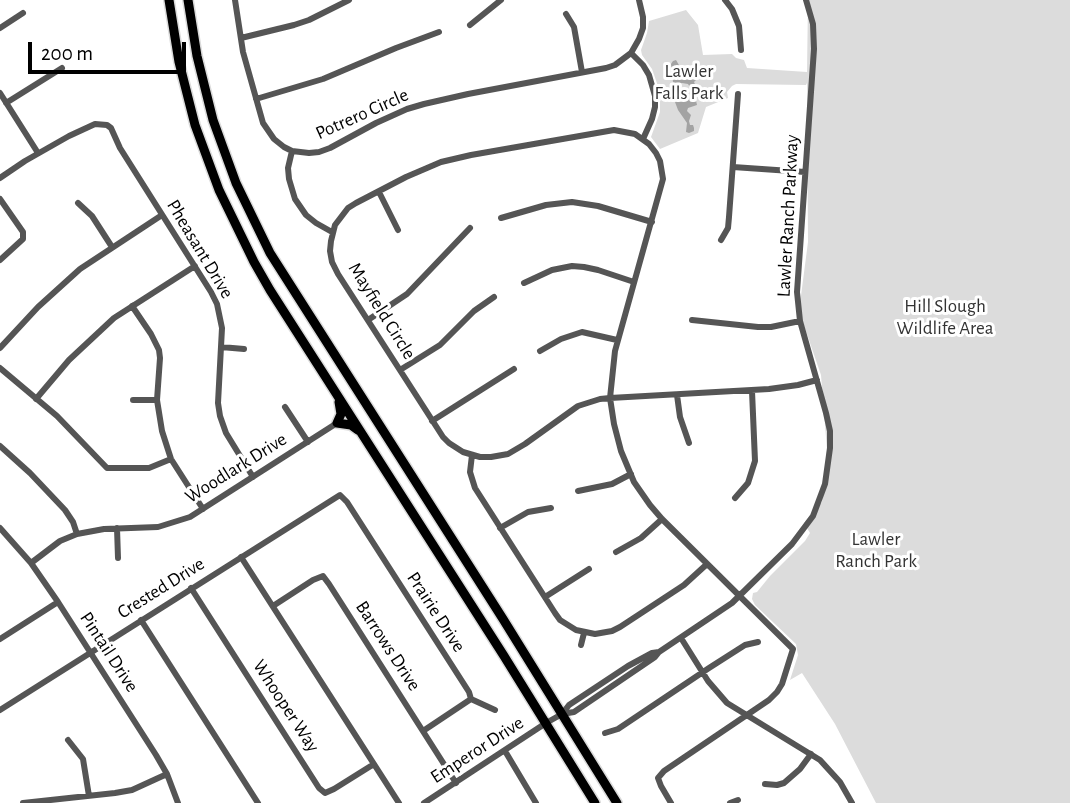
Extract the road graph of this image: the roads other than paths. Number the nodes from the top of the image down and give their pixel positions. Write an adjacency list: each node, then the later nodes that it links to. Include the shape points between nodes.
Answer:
1 (169, 0): 61 (highway, via 185,89 219,190 265,281)
2 (188, 0): 108 (highway, via 203,84 220,141 270,253)
3 (235, 0): 14 (street)
4 (349, 0): 14 (street, via 309,20)
5 (501, 0): 11 (street)
6 (639, 0): 16 (street, via 643,28)
7 (725, 0): 15 (street, via 739,26)
8 (807, 0): 27 (street, Lawler Ranch Parkway, via 814,49)
9 (23, 13): 12 (street)
10 (566, 14): 18 (street, via 574,27)
11 (470, 25)
12 (0, 28)
13 (439, 32): 21 (street, via 323,79)
14 (240, 38): 21 (street)
15 (741, 50)
16 (631, 53): 18 (street, Potrero Circle, via 615,65); 23 (street, via 649,75 655,96)
17 (62, 68): 22 (street)
18 (582, 72): 24 (street, Potrero Circle, via 432,101 319,152)
19 (0, 93): 22 (street)
20 (738, 94): 26 (street)
21 (256, 99): 24 (street, via 268,132)
22 (6, 103): 25 (street)
23 (643, 139): 29 (street, via 625,131 601,131 471,155 429,166); 34 (street, via 663,170)
24 (292, 150): 37 (street, via 288,168 295,199 306,215)
25 (38, 153): 28 (street); 32 (street, Pheasant Drive, via 95,124 107,125)
26 (733, 167): 27 (street); 38 (street, via 728,228)
27 (806, 172): 48 (street, Lawler Ranch Parkway, via 797,292)
28 (0, 178)
29 (379, 192): 36 (street); 37 (street, via 348,208)
30 (0, 199): 40 (street, via 23,232 23,239)
31 (78, 203): 39 (street)
32 (162, 215): 39 (street); 41 (street, Pheasant Drive)
33 (501, 218): 34 (street, via 572,202)
34 (652, 222): 42 (street)
35 (470, 228): 46 (street, via 407,294)
36 (398, 230)
37 (332, 232): 46 (street, Mayfield Circle, via 332,262)
38 (721, 240)
39 (113, 247): 51 (street, via 66,280)
40 (0, 260)
41 (195, 266): 45 (street); 50 (street, Pheasant Drive, via 217,304)
42 (634, 282): 43 (street, via 572,266); 49 (street)
43 (524, 283)
44 (494, 297): 56 (street, via 440,345)
45 (132, 306): 60 (street, via 79,349); 64 (street, via 159,350)
46 (368, 320): 56 (street, Mayfield Circle)
47 (692, 320): 48 (street, via 758,327)
48 (800, 321): 57 (street, Lawler Ranch Parkway)
49 (617, 340): 53 (street, via 582,332); 62 (street)
50 (221, 347): 52 (street); 75 (street, Pheasant Drive, via 220,416)
51 (0, 348)
52 (244, 349)
53 (540, 351)
54 (0, 368): 60 (street)
55 (514, 369): 66 (street)
56 (400, 370): 66 (street, Mayfield Circle)
57 (817, 380): 58 (street); 93 (street, Lawler Ranch Parkway, via 830,431 822,493 803,531)
58 (752, 391): 59 (street); 78 (street, via 755,461 748,483)
59 (677, 395): 62 (street); 70 (street)
60 (36, 398): 73 (street, via 107,468 149,468)
61 (339, 398): 67 (highway); 68 (highway)
62 (610, 398): 72 (street, via 578,406 508,454); 74 (street, via 617,439)
63 (133, 400): 64 (street)
64 (157, 400): 73 (street)
65 (285, 407): 69 (street)
66 (432, 421): 72 (street, Mayfield Circle, via 443,438)
67 (337, 423): 68 (highway); 69 (street, Woodlark Drive)
68 (362, 433): 110 (highway)
69 (308, 442): 75 (street, Woodlark Drive)
70 (689, 443)
71 (0, 446): 85 (street, via 65,510)
72 (472, 455): 84 (street, via 475,488)
73 (171, 459): 80 (street)
74 (631, 474): 76 (street, via 612,484); 81 (street)
75 (253, 477): 80 (street, Woodlark Drive)
76 (578, 491)
77 (340, 495): 87 (street, Crested Drive); 105 (street, Prairie Drive)
78 (734, 498)
79 (551, 508): 84 (street, via 528,512)
80 (203, 509): 83 (street, Woodlark Drive, via 173,524)
81 (662, 519): 86 (street); 90 (street)
82 (0, 528): 89 (street, Pintail Drive)
83 (117, 528): 85 (street, Woodlark Drive); 88 (street)
84 (500, 528): 94 (street)
85 (77, 534): 89 (street, Woodlark Drive)
86 (616, 552)
87 (242, 557): 92 (street, Crested Drive); 96 (street)
88 (118, 558)
89 (31, 564): 95 (street, Pintail Drive)
90 (707, 564): 93 (street); 98 (street, via 684,585 620,626 603,634)
91 (589, 569): 94 (street)
92 (191, 587): 97 (street, Crested Drive); 116 (street, Whooper Way, via 319,788 325,793)
93 (739, 596): 100 (street, Lawler Ranch Parkway); 109 (street, via 793,649 777,692)
94 (545, 597): 98 (street, via 561,620)
95 (58, 602): 99 (street); 103 (street, Pintail Drive)
96 (273, 606): 111 (street, Barrows Drive, via 323,576); 116 (street)
97 (141, 620): 103 (street, Crested Drive); 124 (street)
98 (584, 633): 102 (street)
99 (1, 636)
100 (681, 638): 104 (street); 108 (street, Lawler Ranch Parkway, via 628,666)
101 (758, 642): 104 (street)
102 (581, 645)
103 (90, 652): 106 (street, Crested Drive); 117 (street, Pintail Drive)
104 (702, 672): 109 (street, via 716,692); 112 (street, via 618,729)
105 (471, 699): 107 (street); 111 (street)
106 (0, 710)
107 (495, 710)
108 (562, 714): 110 (street, Lawler Ranch Parkway); 129 (highway)
109 (746, 716): 115 (street); 130 (street, via 664,771 658,778)
110 (546, 723): 114 (street, Emperor Drive); 128 (highway)
111 (423, 731): 118 (street, Barrows Drive)
112 (605, 733)
113 (68, 740): 120 (street, via 83,759)
114 (505, 751): 118 (street, Emperor Drive); 127 (street)
115 (811, 754): 119 (street, via 784,783); 132 (street, via 830,769)
116 (374, 764): 125 (street)
117 (167, 774): 120 (street, via 132,790); 123 (street, Pintail Drive)
118 (456, 783): 126 (street, Emperor Drive)
119 (765, 784)
120 (89, 796): 122 (street)
121 (738, 800): 131 (street)
122 (23, 803)
123 (178, 803)
124 (258, 803)
125 (399, 803)
126 (424, 803)
127 (536, 803)
128 (595, 803)
129 (617, 803)
130 (671, 803)
131 (730, 803)
132 (852, 803)

